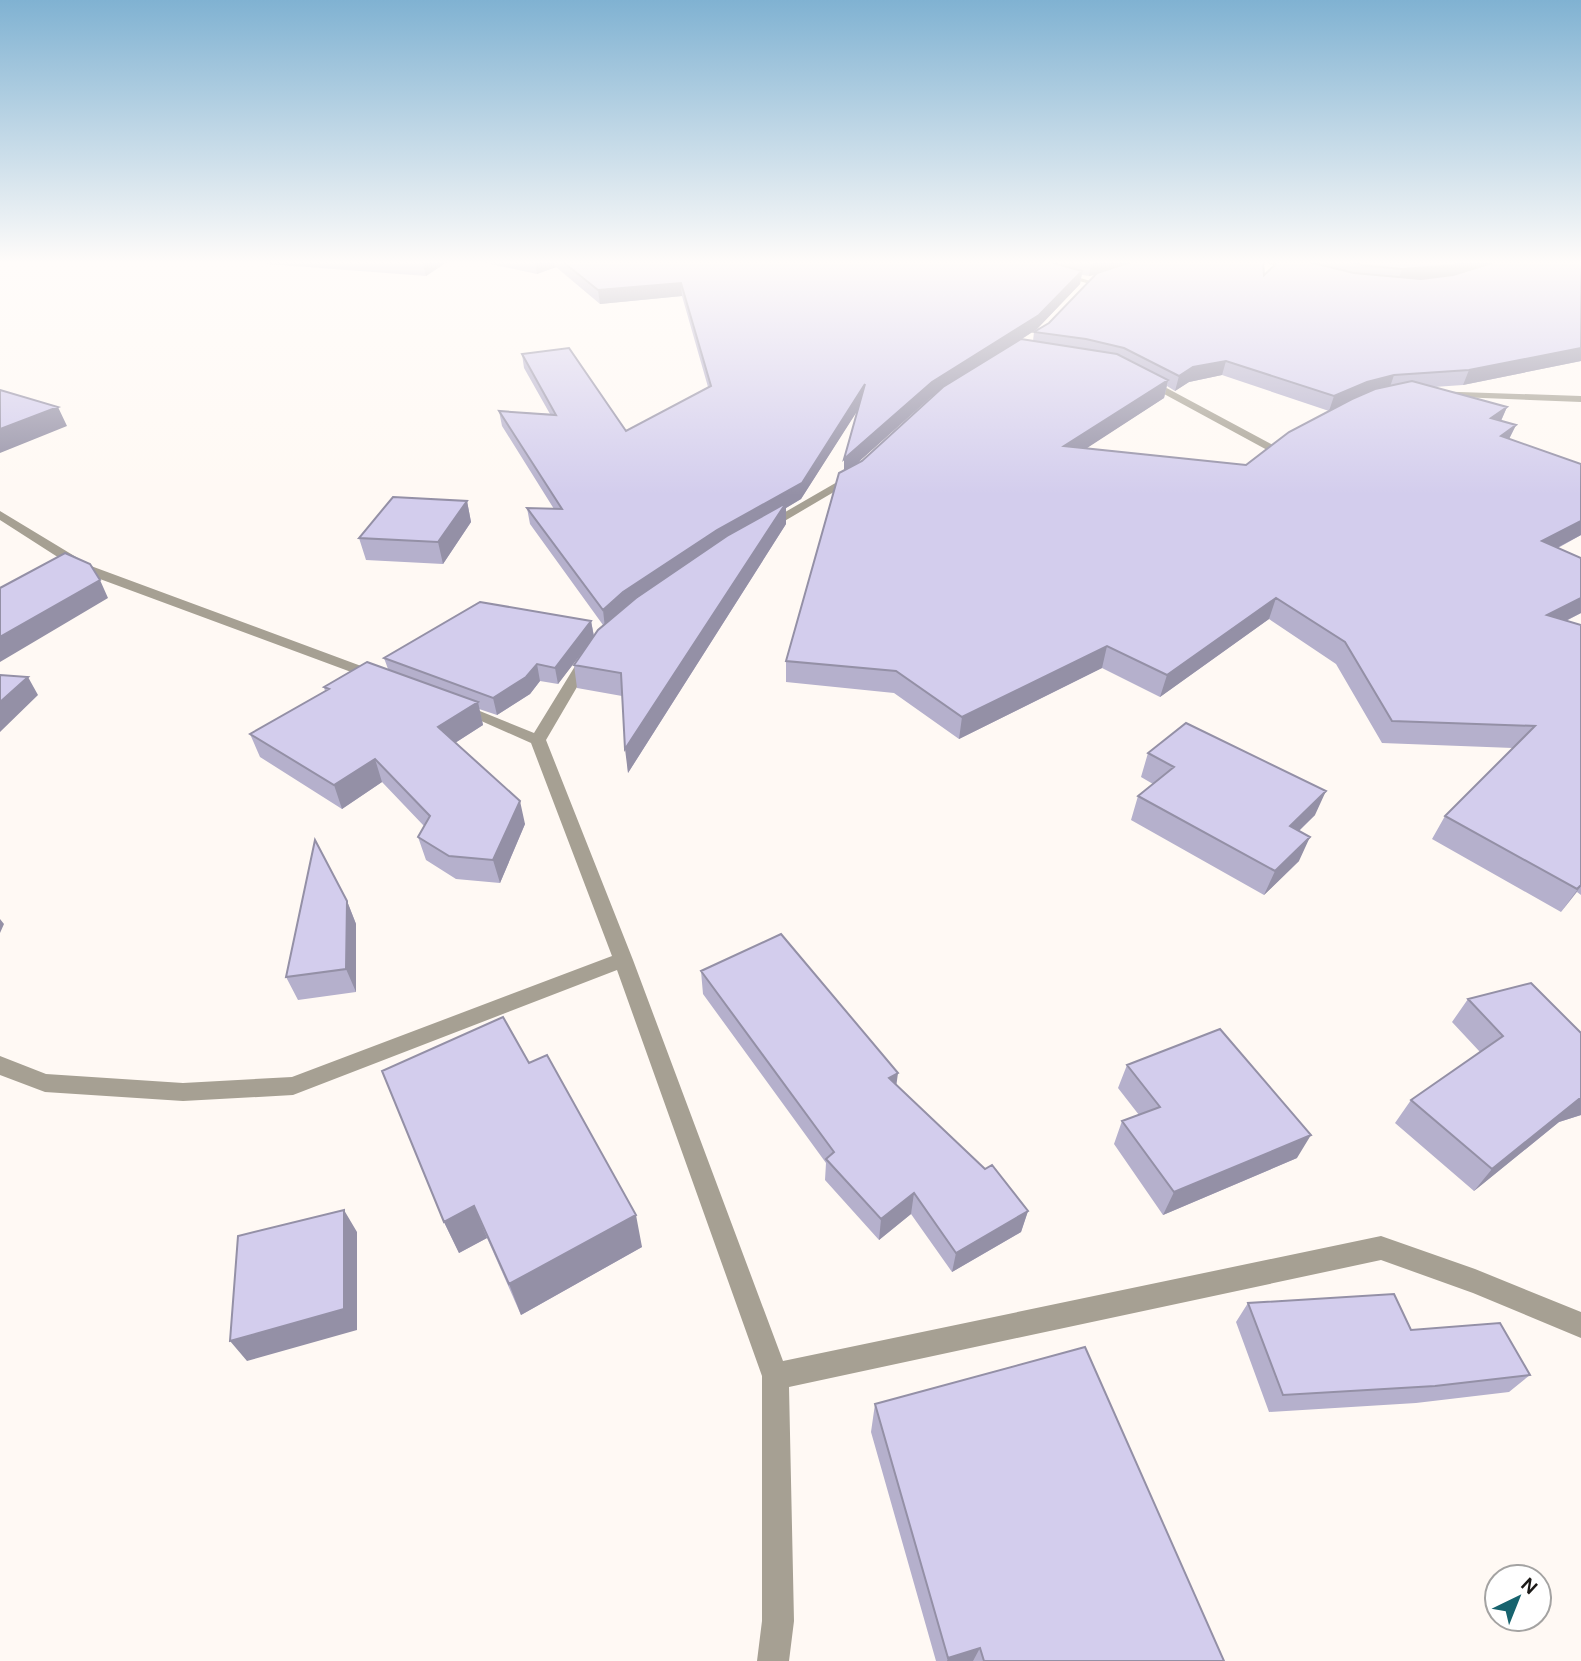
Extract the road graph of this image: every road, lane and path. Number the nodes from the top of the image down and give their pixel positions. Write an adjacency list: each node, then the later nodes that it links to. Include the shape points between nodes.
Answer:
1 (1136, 375): 4 (street, via 1273,449)
2 (1427, 393): 3 (street)
3 (1581, 399)
4 (1296, 437)
5 (865, 466): 7 (street)
6 (0, 515): 9 (street, via 86,569)
7 (747, 538)
8 (603, 640): 11 (street, via 565,690)
9 (393, 683)
10 (444, 702): 11 (street)
11 (538, 740): 12 (street)
12 (623, 960): 13 (street, via 293,1086 183,1092 45,1083); 15 (street)
13 (0, 1065)
14 (1581, 1325): 15 (street, via 1381,1248)
15 (775, 1376): 16 (street, via 778,1621)
16 (773, 1661)

